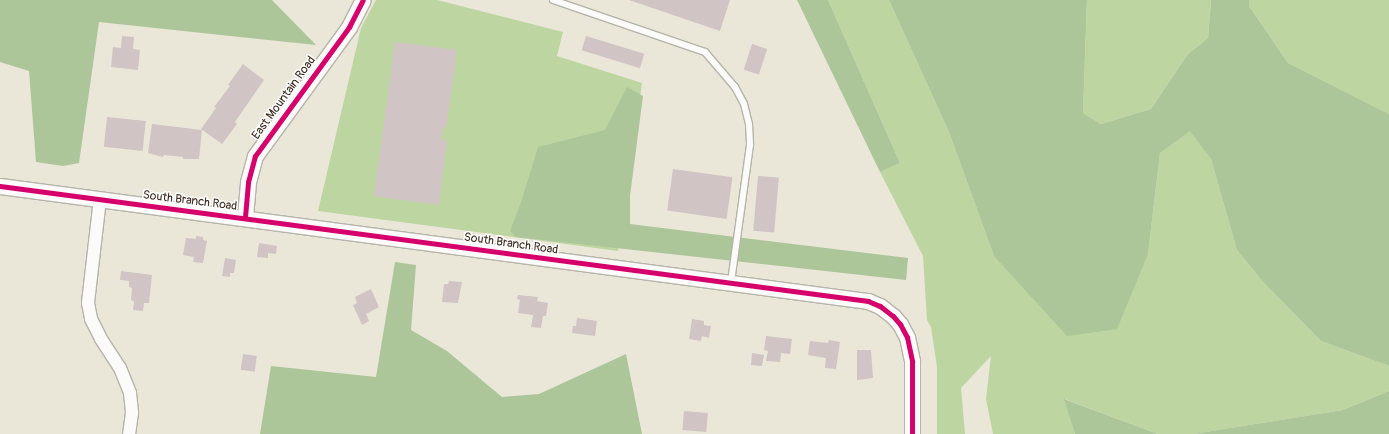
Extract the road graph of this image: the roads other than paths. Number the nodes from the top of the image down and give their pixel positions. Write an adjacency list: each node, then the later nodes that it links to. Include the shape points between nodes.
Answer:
1 (364, 0): 5 (street, East Mountain Road, via 348,27 255,156 248,182)
2 (553, 0): 6 (lane, via 705,52 735,87 744,104 749,124 750,145)
3 (0, 186): 4 (street, South Branch Road)
4 (100, 200): 5 (street, South Branch Road); 7 (street, via 88,302 91,319 120,368 130,393)
5 (245, 218): 6 (street, South Branch Road)
6 (731, 282): 8 (street, South Branch Road, via 868,301 893,316 907,337 912,361)
7 (130, 434)
8 (912, 434)

